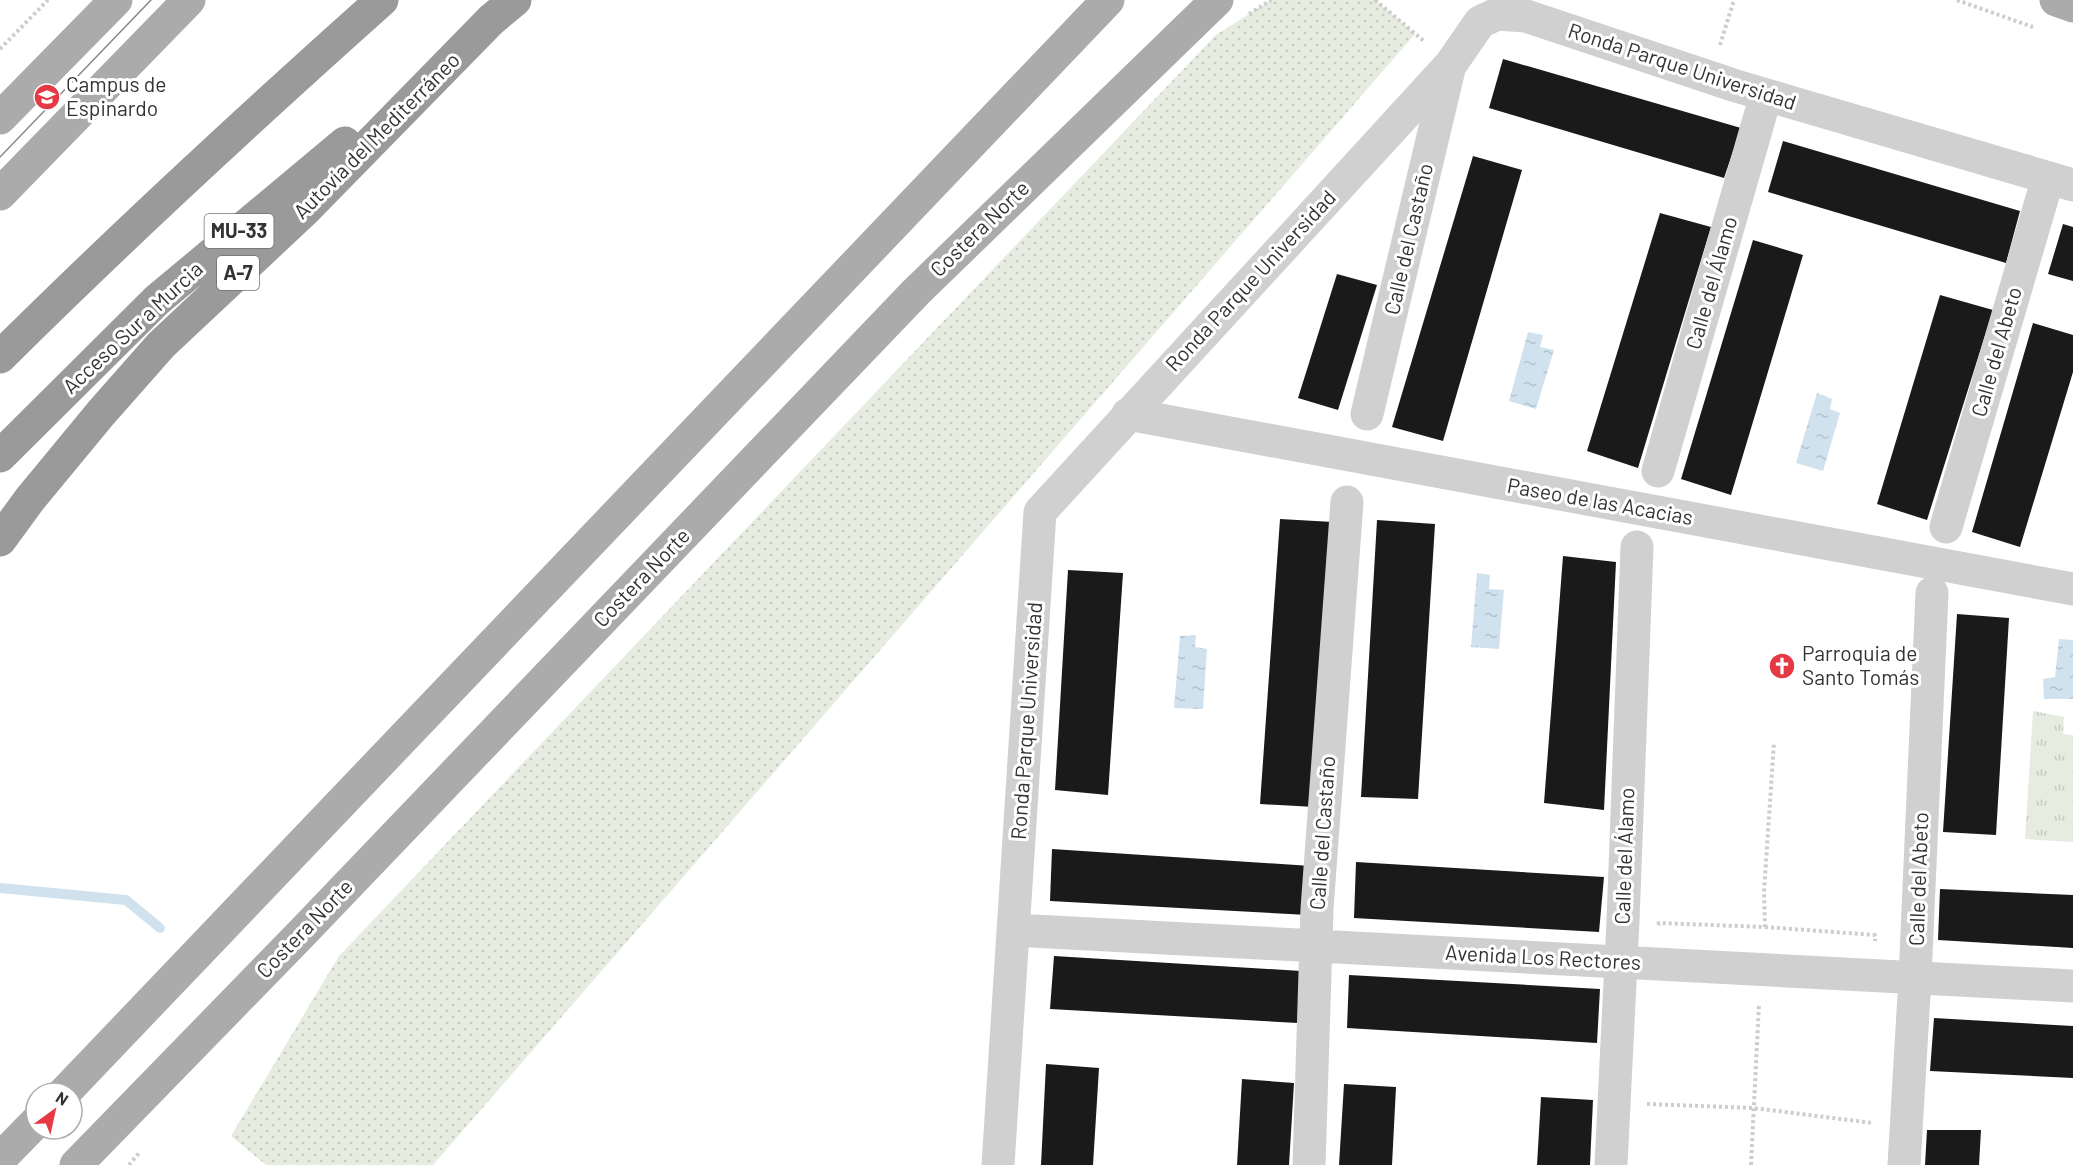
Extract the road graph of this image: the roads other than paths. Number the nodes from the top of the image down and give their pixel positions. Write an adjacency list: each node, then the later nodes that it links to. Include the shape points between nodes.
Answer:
1 (116, 0): 11 (main road)
2 (189, 0): 13 (main road)
3 (382, 0): 14 (highway, via 289,82)
4 (1108, 0): 30 (main road)
5 (1217, 0): 33 (main road, Costera Norte, via 916,292)
6 (2056, 0): 7 (main road)
7 (2073, 6)
8 (503, 10): 17 (highway, Acceso Sur a Murcia / MU-33, via 157,300); 21 (highway, Autovía del Mediterráneo / A-7, via 305,210 161,345 100,413)
9 (1451, 64): 10 (street, Ronda Parque Universidad, via 1480,22 1497,14 1526,16); 15 (street, Ronda Parque Universidad); 16 (street, Calle del Castaño)
10 (1766, 95): 12 (street, Ronda Parque Universidad); 18 (street, Calle del Álamo)
11 (0, 118)
12 (2061, 181): 20 (street, Calle del Abeto)
13 (0, 194)
14 (0, 357)
15 (1128, 414): 23 (street, Paseo de las Acacias); 25 (street, Ronda Parque Universidad, via 1040,512)
16 (1367, 414)
17 (0, 456)
18 (1658, 471)
19 (1347, 502): 26 (street, Calle del Castaño)
20 (1946, 527)
21 (0, 540)
22 (1636, 546): 27 (street, Calle del Álamo)
23 (2073, 589)
24 (1932, 593): 28 (street, Calle del Abeto)
25 (1014, 930): 26 (street, Avenida Los Rectores); 34 (street, Ronda Parque Universidad)
26 (1315, 946): 27 (street, Avenida Los Rectores); 35 (street, Calle del Castaño)
27 (1621, 963): 28 (street, Avenida Los Rectores); 36 (street, Calle del Álamo)
28 (1916, 978): 29 (street, Avenida Los Rectores); 37 (street, Calle del Abeto)
29 (2073, 986)
30 (75, 1081)
31 (24, 1134): 32 (main road)
32 (0, 1159)
33 (76, 1165)
34 (998, 1165)
35 (1309, 1165)
36 (1611, 1165)
37 (1904, 1165)

